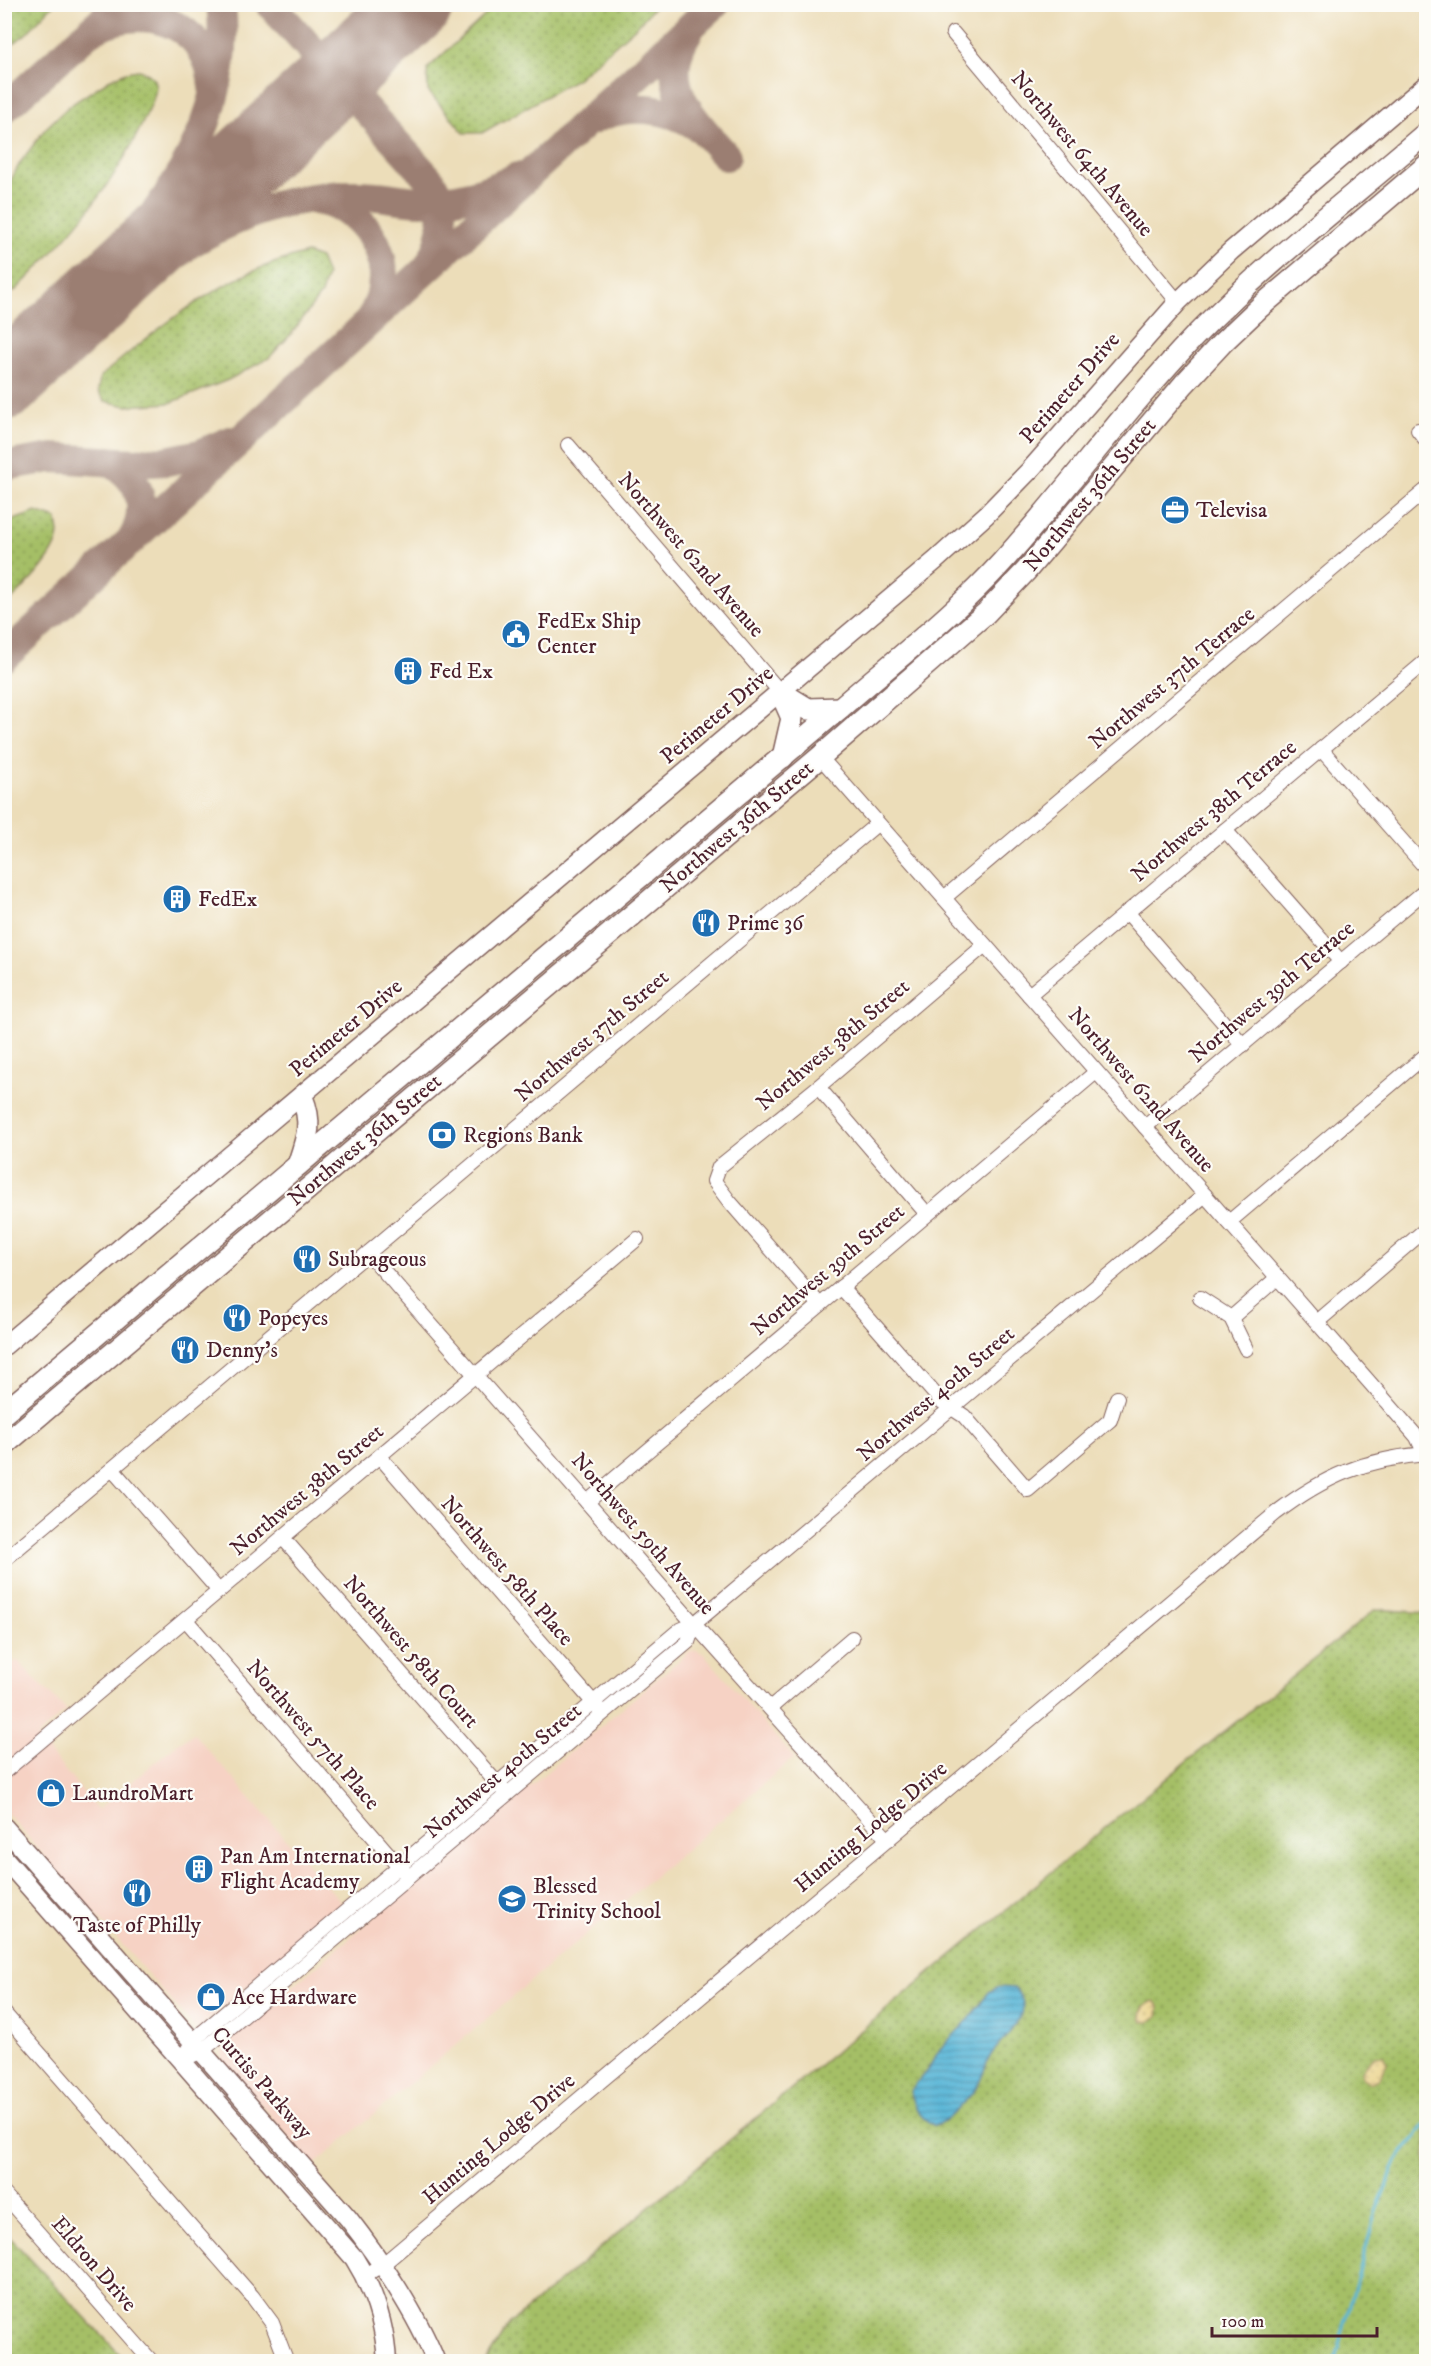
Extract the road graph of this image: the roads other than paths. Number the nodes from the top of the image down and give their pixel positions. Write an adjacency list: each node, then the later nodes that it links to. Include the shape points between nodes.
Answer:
1 (953, 33): 7 (street, Northwest 64th Avenue)
2 (1426, 85): 7 (street, Perimeter Drive, via 1231,250)
3 (1426, 134): 5 (main road, Northwest 36th Street)
4 (1426, 166): 6 (main road, Northwest 36th Street)
5 (1266, 269): 6 (main road); 10 (main road, Northwest 36th Street, via 1192,340)
6 (1282, 288): 11 (main road, Northwest 36th Street, via 1184,384)
7 (1178, 302): 13 (street, Perimeter Drive, via 987,515)
8 (568, 445): 13 (street, Northwest 62nd Avenue)
9 (1426, 490): 22 (street, Northwest 37th Terrace)
10 (1001, 562): 11 (main road); 14 (main road, Northwest 36th Street)
11 (1020, 578): 17 (main road, Northwest 36th Street, via 986,613)
12 (1426, 661): 15 (street, Northwest 38th Terrace)
13 (781, 693): 14 (main road, via 808,709); 16 (main road, via 792,718); 33 (street, Perimeter Drive)
14 (840, 708): 16 (main road, Northwest 36th Street)
15 (1321, 749): 19 (street, Northwest 38th Terrace); 20 (street)
16 (783, 757): 25 (main road, Northwest 36th Street)
17 (820, 758): 18 (street, Northwest 62nd Avenue); 27 (main road, Northwest 36th Street)
18 (877, 824): 22 (street, Northwest 62nd Avenue); 44 (street, Northwest 37th Street)
19 (1225, 830): 23 (street, Northwest 38th Terrace); 26 (street)
20 (1426, 868)
21 (1426, 890): 26 (street, Northwest 39th Terrace)
22 (944, 898): 24 (street, Northwest 62nd Avenue)
23 (1127, 912): 28 (street, Northwest 38th Terrace); 29 (street)
24 (985, 945): 28 (street, Northwest 62nd Avenue); 32 (street, Northwest 38th Street)
25 (547, 955): 27 (main road); 34 (main road, Northwest 36th Street)
26 (1341, 962): 29 (street, Northwest 39th Terrace)
27 (563, 974): 36 (main road, Northwest 36th Street)
28 (1029, 995): 31 (street, Northwest 62nd Avenue)
29 (1243, 1045): 35 (street, Northwest 39th Terrace)
30 (1426, 1055): 40 (street)
31 (1096, 1071): 35 (street, Northwest 62nd Avenue); 39 (street, Northwest 39th Street)
32 (818, 1087): 39 (street); 49 (street, Northwest 38th Street, via 719,1167 714,1181)
33 (302, 1097): 37 (main road, via 309,1131); 53 (street, Perimeter Drive)
34 (357, 1115): 36 (main road, via 350,1139); 37 (main road, Northwest 36th Street)
35 (1146, 1127): 38 (street, Northwest 62nd Avenue)
36 (351, 1152): 37 (main road, via 338,1149); 47 (main road, Northwest 36th Street)
37 (306, 1158): 43 (main road, Northwest 36th Street)
38 (1205, 1195): 40 (street, Northwest 62nd Avenue); 59 (street, Northwest 40th Street)
39 (927, 1214): 46 (street, Northwest 39th Street)
40 (1229, 1222): 45 (street, Northwest 62nd Avenue)
41 (1426, 1229): 52 (street)
42 (637, 1239): 55 (street, Northwest 38th Street)
43 (196, 1252): 47 (main road, via 189,1267); 51 (main road, Northwest 36th Street)
44 (368, 1253): 55 (street, Northwest 59th Avenue); 64 (street, Northwest 37th Street)
45 (1277, 1278): 50 (street); 52 (street, Northwest 62nd Avenue)
46 (841, 1287): 49 (street, Northwest 39th Street); 59 (street, via 941,1401)
47 (187, 1290): 58 (main road, Northwest 36th Street)
48 (1200, 1298): 50 (street)
49 (820, 1305): 65 (street, Northwest 39th Street)
50 (1231, 1318): 54 (street)
51 (113, 1321): 56 (main road, Northwest 36th Street); 58 (main road, via 110,1337 72,1369)
52 (1317, 1322): 62 (street, Northwest 62nd Avenue, via 1417,1437)
53 (4, 1346)
54 (1246, 1349)
55 (476, 1375): 63 (street, Northwest 38th Street); 65 (street, Northwest 59th Avenue)
56 (24, 1397): 58 (main road, via 40,1394); 60 (main road, Northwest 36th Street)
57 (1118, 1398): 59 (street, via 1110,1420 1028,1491)
58 (54, 1402): 61 (main road, Northwest 36th Street)
59 (953, 1408): 70 (street, Northwest 40th Street)
60 (4, 1413)
61 (4, 1445)
62 (1426, 1454): 79 (street, Hunting Lodge Drive, via 1352,1469 1299,1496)
63 (380, 1457): 66 (street, Northwest 38th Street); 72 (street, Northwest 58th Place)
64 (112, 1469): 67 (street, Northwest 37th Street); 68 (street)
65 (587, 1502): 70 (street, Northwest 59th Avenue)
66 (283, 1538): 68 (street, Northwest 38th Street); 76 (street, Northwest 58th Court)
67 (4, 1560)
68 (219, 1592): 69 (street, Northwest 38th Street)
69 (186, 1620): 75 (street, Northwest 38th Street); 81 (street, Northwest 57th Place)
70 (694, 1624): 72 (street, Northwest 40th Street, via 678,1631); 73 (street, Northwest 59th Avenue); 74 (street, Northwest 40th Street, via 688,1642)
71 (852, 1638): 73 (street)
72 (594, 1702): 74 (street, Northwest 58th Place); 76 (street, Northwest 40th Street)
73 (770, 1708): 79 (street, Northwest 59th Avenue)
74 (603, 1713): 77 (street, Northwest 40th Street)
75 (4, 1772)
76 (498, 1784): 77 (street, Northwest 58th Court); 81 (street, Northwest 40th Street)
77 (507, 1794): 81 (street, Northwest 40th Street)
78 (4, 1827): 83 (street, Curtiss Parkway)
79 (888, 1840): 86 (street, Hunting Lodge Drive)
80 (4, 1858): 84 (street, Curtiss Parkway)
81 (404, 1872): 83 (street, Northwest 40th Street)
82 (4, 2013): 89 (street, via 252,2296 272,2324)
83 (198, 2046): 84 (street, Northwest 40th Street); 86 (street, Curtiss Parkway, via 348,2218)
84 (182, 2060): 87 (street, Curtiss Parkway, via 340,2240)
85 (4, 2194): 88 (street, Eldron Drive)
86 (382, 2265): 87 (street, Hunting Lodge Drive); 91 (street, Curtiss Parkway)
87 (365, 2276): 90 (street, Curtiss Parkway, via 382,2319)
88 (152, 2361)
89 (287, 2361)
90 (387, 2361)
91 (436, 2361)

